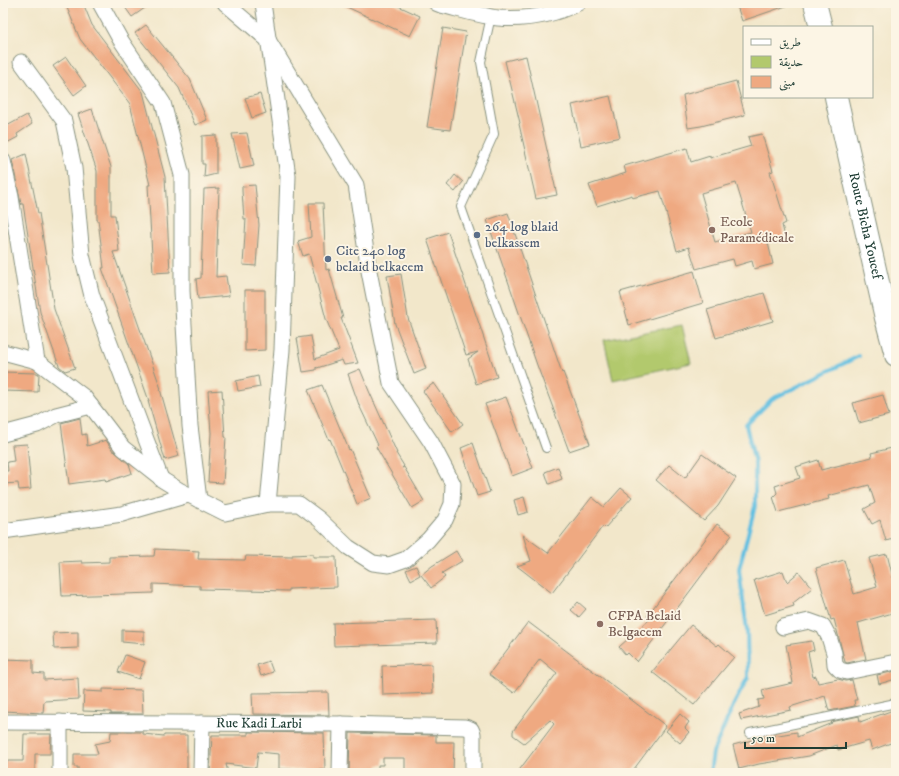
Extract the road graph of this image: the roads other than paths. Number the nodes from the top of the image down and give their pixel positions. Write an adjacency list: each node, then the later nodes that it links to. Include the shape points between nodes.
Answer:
1 (100, 3): 21 (street, via 162,103 182,175 182,292)
2 (225, 3): 9 (street)
3 (263, 3): 9 (street)
4 (436, 3): 7 (street)
5 (578, 3): 7 (street, via 566,9 530,17)
6 (815, 3): 8 (main road)
7 (492, 16): 19 (lane, via 481,62 494,134 461,207)
8 (821, 26)
9 (268, 40): 22 (street, via 288,176 282,350); 22 (street, via 356,185 369,271 391,383 430,442 452,484 452,504 445,520 428,540 406,559 388,565 373,563 348,547 299,504)
10 (21, 62): 20 (street, via 64,120 74,168 82,255 92,296)
11 (836, 98): 13 (main road, Route Bicha Youcef)
12 (3, 162): 16 (street)
13 (891, 316): 15 (main road, Route Bicha Youcef)
14 (3, 352): 16 (street)
15 (896, 355)
16 (37, 361): 17 (street, via 84,396)
17 (91, 406): 18 (street, via 56,415 37,425); 20 (street, via 123,448)
18 (3, 434)
19 (546, 448)
20 (161, 478): 21 (street)
21 (194, 497): 22 (street, via 225,513); 23 (street, via 122,514)
22 (268, 504)
23 (3, 531)
24 (783, 627): 25 (street, via 809,621 823,626 831,642 835,665 840,670 847,672)
25 (896, 662)
26 (896, 703): 31 (lane)
27 (3, 722): 28 (street, Rue Kadi Larbi)
28 (60, 722): 29 (street, Rue Kadi Larbi); 32 (street)
29 (202, 723): 30 (street, Rue Kadi Larbi); 33 (street)
30 (341, 724): 34 (street); 35 (street, Rue Kadi Larbi, via 465,727 473,734)
31 (750, 733)
32 (60, 773)
33 (201, 773)
34 (340, 773)
35 (473, 773)

